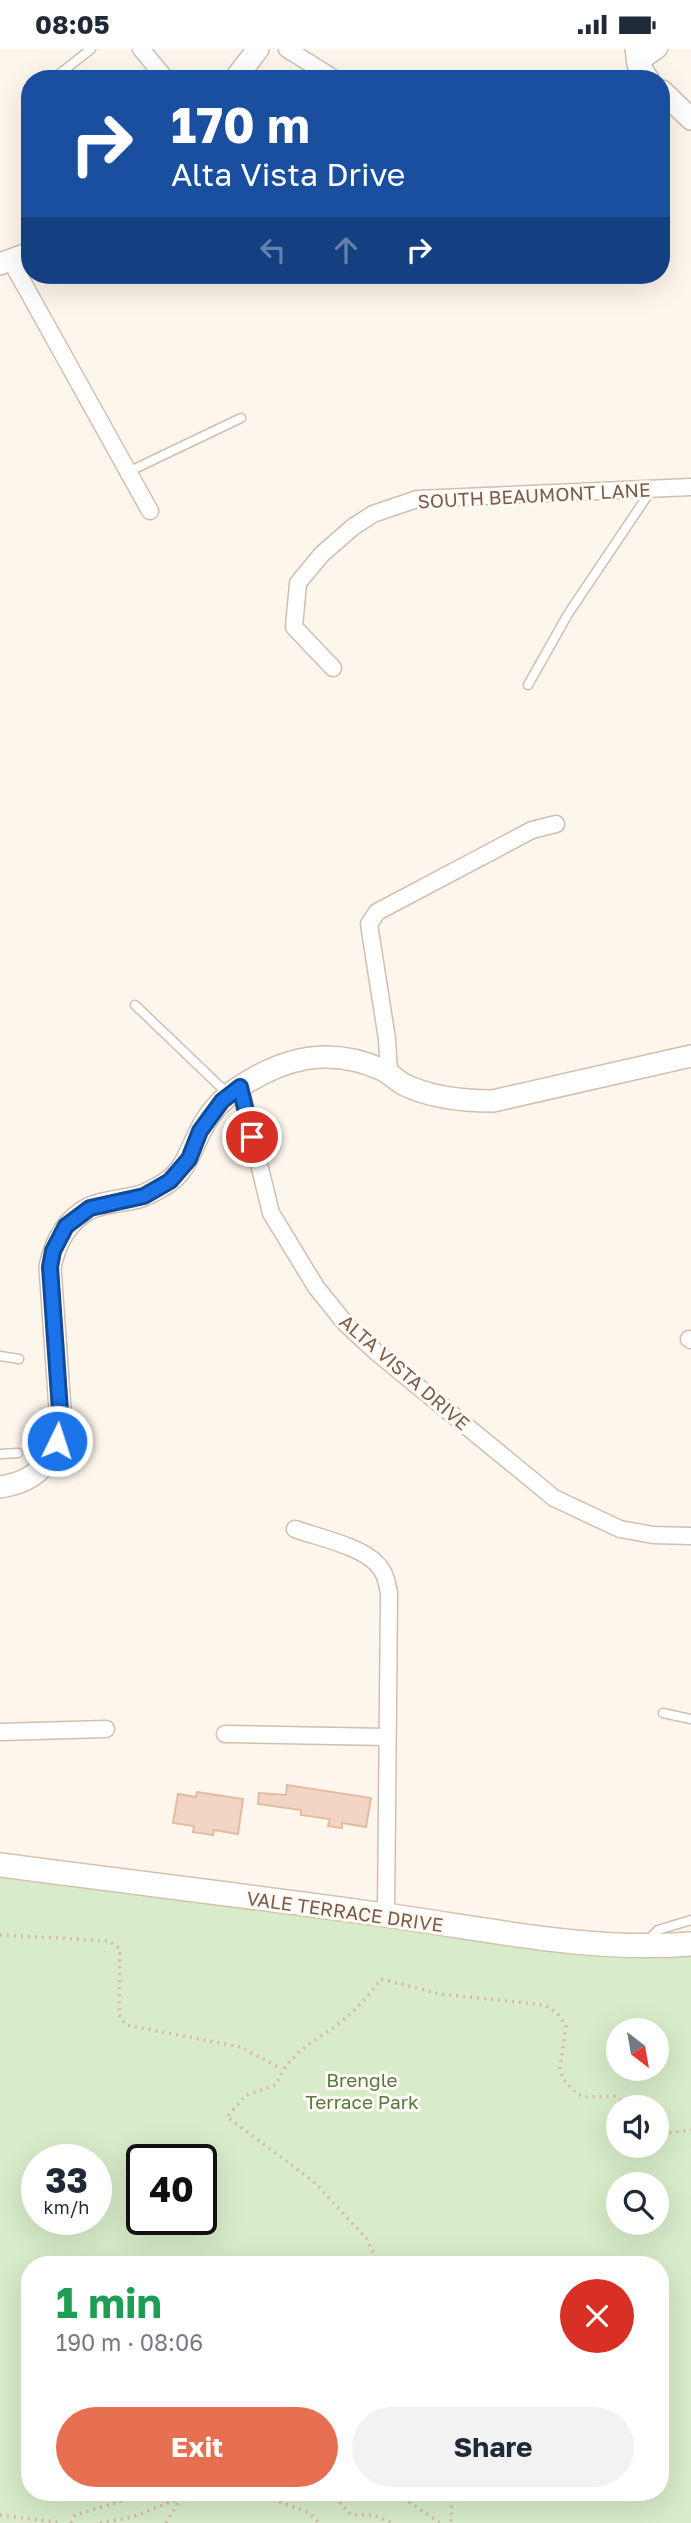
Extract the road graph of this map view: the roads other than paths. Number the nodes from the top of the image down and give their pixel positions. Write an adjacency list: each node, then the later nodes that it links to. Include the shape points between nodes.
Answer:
1 (91, 49): 7 (lane)
2 (141, 49): 8 (street)
3 (258, 49): 9 (street)
4 (287, 49): 10 (street)
5 (659, 49): 6 (street)
6 (641, 64)
7 (64, 70)
8 (158, 70)
9 (242, 70)
10 (321, 70)
11 (670, 99): 12 (street)
12 (691, 119)
13 (26, 284): 15 (street)
14 (242, 418): 15 (lane)
15 (128, 472): 18 (street)
16 (691, 487): 17 (street, SOUTH BEAUMONT LANE)
17 (652, 489): 19 (street, SOUTH BEAUMONT LANE, via 417,499 373,514 322,554 298,583 294,627); 20 (lane, via 568,614)
18 (150, 511)
19 (333, 668)
20 (528, 685)
21 (556, 824): 24 (street, via 531,830 376,912 369,924)
22 (135, 1005): 25 (lane)
23 (691, 1056): 24 (street, via 493,1101 465,1101 404,1085)
24 (389, 1074): 25 (street, via 329,1056 292,1059)
25 (234, 1091): 30 (street, via 200,1131 189,1159 170,1181 144,1196 90,1208 66,1226 50,1267 59,1433 38,1472); 32 (street, ALTA VISTA DRIVE, via 271,1213 316,1287 345,1323 554,1498 620,1529)
26 (0, 1356): 27 (lane)
27 (19, 1359)
28 (18, 1453): 29 (lane)
29 (0, 1454)
30 (0, 1487)
31 (295, 1529): 38 (street, via 363,1554 386,1577)
32 (691, 1536)
33 (663, 1713): 34 (lane)
34 (691, 1719)
35 (106, 1729): 36 (street)
36 (0, 1732)
37 (225, 1734): 38 (street)
38 (386, 1737): 40 (street)
39 (0, 1865): 40 (main road, VALE TERRACE DRIVE)
40 (386, 1915): 43 (main road, VALE TERRACE DRIVE, via 569,1943)
41 (691, 1920): 43 (lane, via 658,1930)
42 (691, 1944): 43 (main road, VALE TERRACE DRIVE)
43 (640, 1947)

